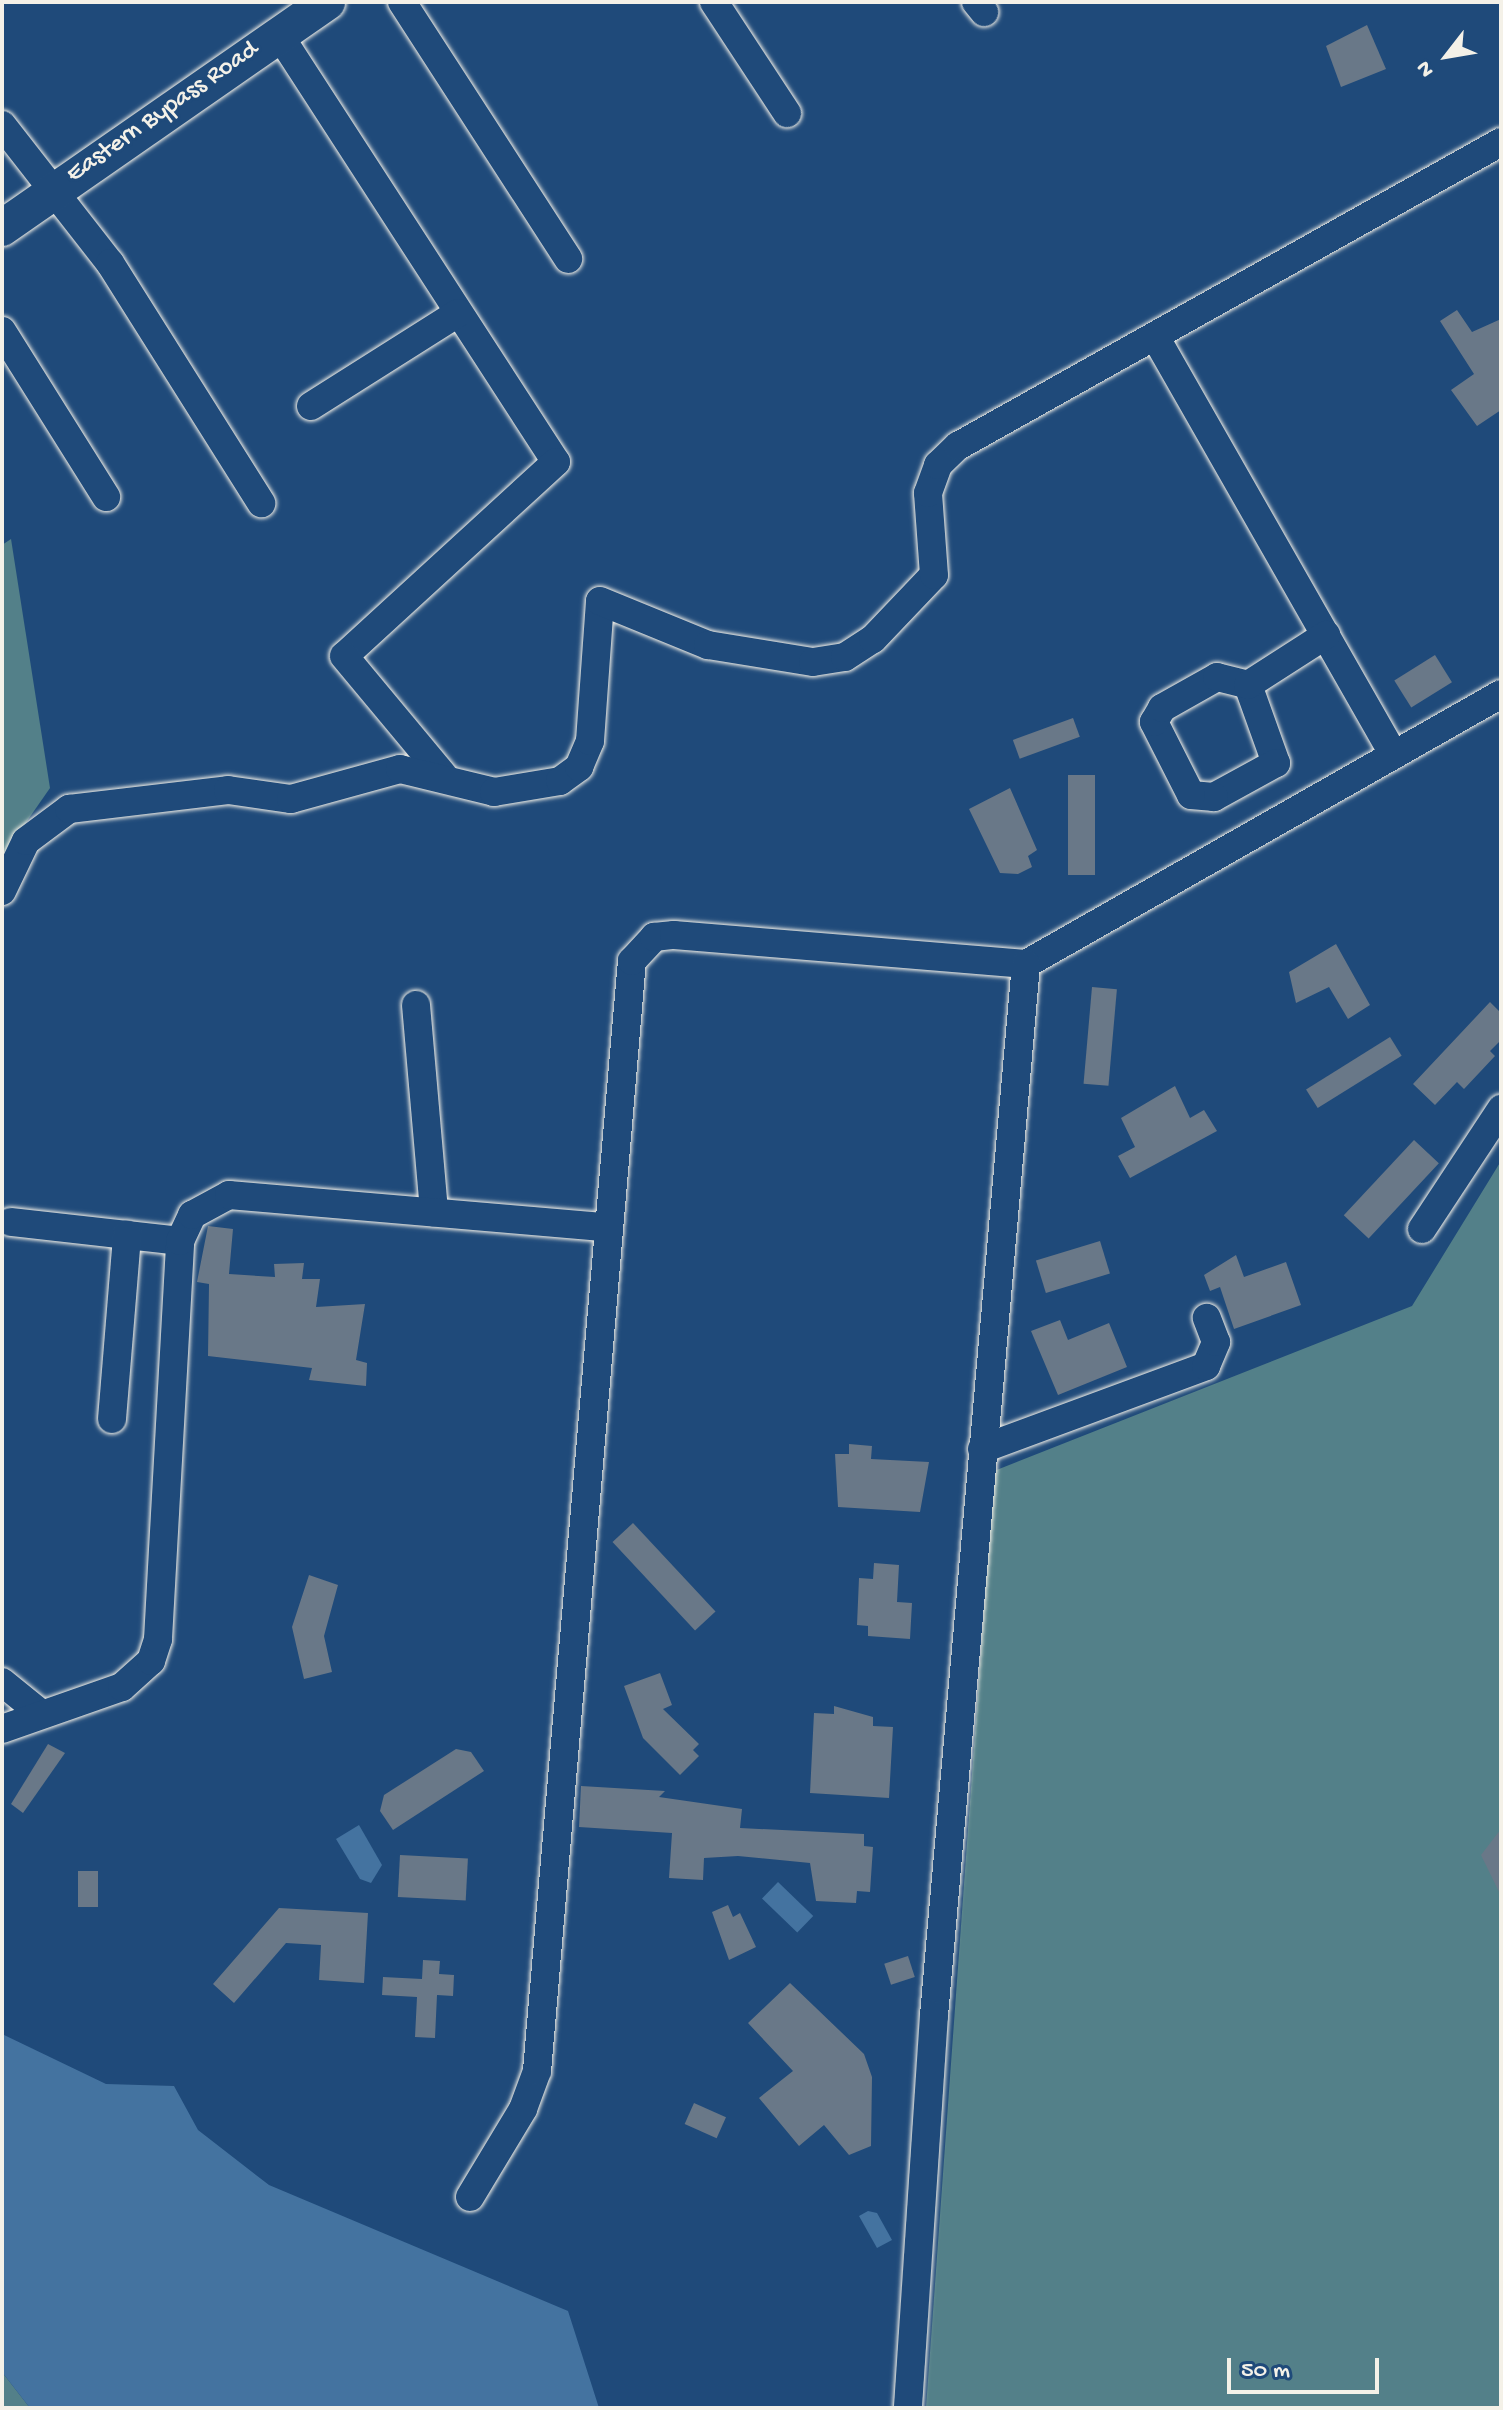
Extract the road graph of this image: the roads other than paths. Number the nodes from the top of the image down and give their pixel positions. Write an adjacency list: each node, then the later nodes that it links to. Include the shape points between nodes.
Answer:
1 (327, 2): 4 (main road, Eastern Bypass Road)
2 (402, 2): 10 (street)
3 (714, 2): 5 (street)
4 (278, 33): 8 (main road, Eastern Bypass Road); 11 (street)
5 (787, 113)
6 (2, 125): 8 (street)
7 (1501, 142): 13 (street)
8 (52, 191): 9 (main road, Eastern Bypass Road); 16 (street, via 110,263)
9 (5, 218)
10 (568, 259)
11 (458, 313): 14 (street); 21 (street, via 556,462 344,656)
12 (2, 331): 15 (street)
13 (1156, 338): 17 (street); 21 (street, via 938,465 928,493 934,575 873,639 845,657 813,662 678,637 600,601 590,741 579,767 525,791 494,792)
14 (311, 406)
15 (106, 497)
16 (261, 503)
17 (1326, 635): 18 (street); 20 (street)
18 (1248, 685): 18 (street, via 1217,677 1162,708 1154,722 1191,795 1214,797 1276,763)
19 (1501, 694): 20 (street)
20 (1394, 755): 23 (street)
21 (443, 775): 22 (street, via 400,769 291,799 228,790 69,809 26,841)
22 (2, 891)
23 (1026, 964): 28 (street, via 654,937 630,973); 34 (street)
24 (416, 1005): 26 (street)
25 (1501, 1109): 29 (street)
26 (434, 1212): 28 (street); 31 (street, via 229,1195 192,1215)
27 (11, 1222): 30 (street)
28 (606, 1227): 38 (street, via 537,2071 523,2109)
29 (1422, 1229)
30 (127, 1235): 31 (street); 33 (street)
31 (180, 1241): 36 (street, via 158,1639 151,1661 131,1681)
32 (1207, 1318): 34 (street, via 1216,1342 1206,1366)
33 (112, 1419)
34 (982, 1449): 39 (street)
35 (2, 1682): 36 (street)
36 (40, 1713): 37 (street)
37 (2, 1729)
38 (470, 2197)
39 (908, 2408)

